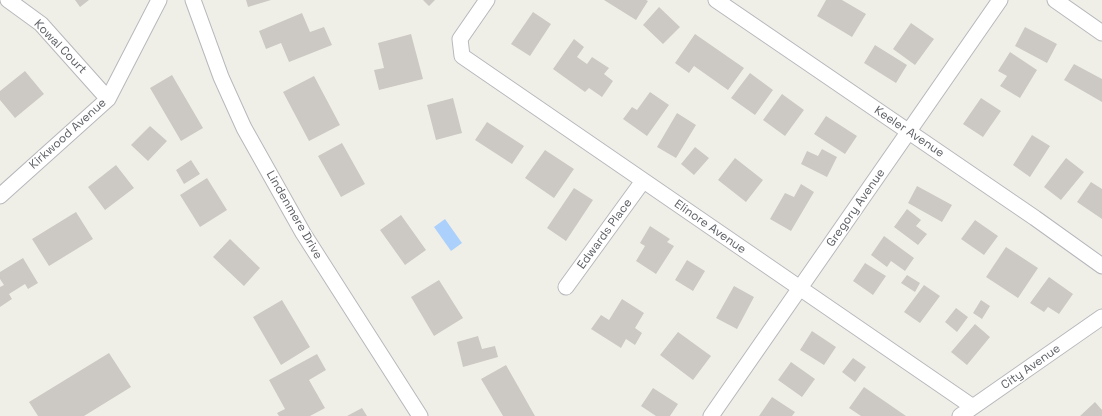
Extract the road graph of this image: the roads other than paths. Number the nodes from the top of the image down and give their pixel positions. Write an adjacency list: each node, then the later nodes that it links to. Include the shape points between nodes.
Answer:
1 (8, 0): 9 (street, Kowal Court, via 41,24)
2 (159, 0): 9 (street, Kirkwood Avenue)
3 (193, 0): 18 (street, Lindenmere Drive, via 221,77 244,128 303,233)
4 (487, 0): 11 (street, Elinore Avenue, via 460,39 462,56)
5 (716, 0): 10 (street, Keeler Avenue)
6 (1000, 0): 10 (street, Gregory Avenue)
7 (1055, 0): 8 (street)
8 (1102, 33)
9 (108, 99): 12 (street, Kirkwood Avenue)
10 (909, 132): 13 (street, Keeler Avenue); 15 (street, Gregory Avenue)
11 (643, 181): 14 (street, Edwards Place); 15 (street, Elinore Avenue)
12 (0, 196)
13 (1102, 266)
14 (566, 287)
15 (800, 289): 17 (street, Elinore Avenue); 19 (street, Gregory Avenue)
16 (1102, 317): 17 (street, City Avenue)
17 (973, 407): 20 (street, City Avenue)
18 (420, 416)
19 (712, 416)
20 (960, 416)

